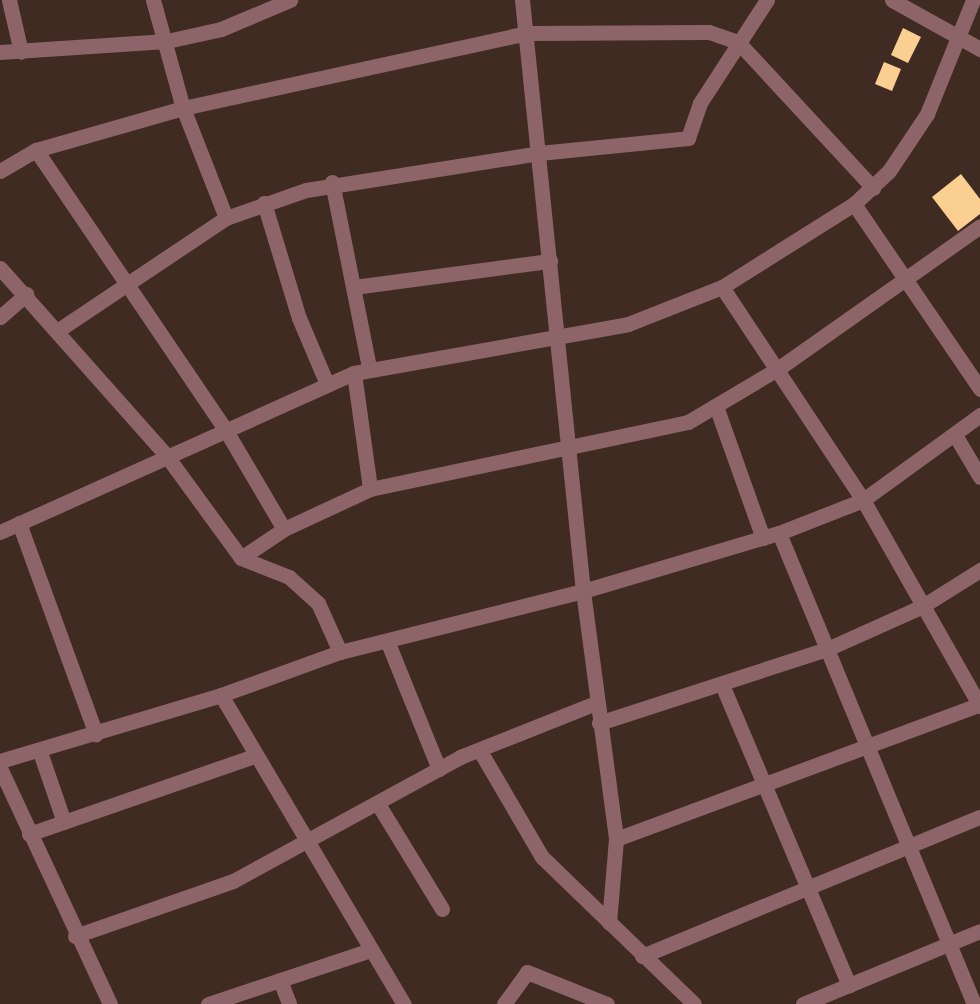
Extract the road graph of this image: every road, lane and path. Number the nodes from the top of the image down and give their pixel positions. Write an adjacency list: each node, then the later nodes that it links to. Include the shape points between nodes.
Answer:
1 (9, 0): 14 (street)
2 (153, 0): 10 (street)
3 (290, 0): 10 (street, via 221,29)
4 (522, 0): 8 (street)
5 (767, 0): 11 (street)
6 (892, 0): 9 (street)
7 (973, 0): 9 (street)
8 (528, 33): 11 (street, via 709,32); 15 (street); 17 (street)
9 (962, 38): 12 (street); 20 (street, via 921,125)
10 (168, 41): 14 (street); 15 (street)
11 (738, 42): 17 (street, via 700,103 688,138); 20 (street)
12 (980, 49)
13 (0, 52): 14 (street)
14 (21, 52)
15 (183, 108): 16 (street); 23 (street)
16 (36, 150): 18 (street); 28 (street)
17 (539, 153): 19 (street); 25 (street)
18 (0, 171)
19 (332, 182): 21 (street); 29 (street)
20 (873, 188): 22 (street)
21 (264, 204): 23 (street); 38 (street, via 299,318)
22 (854, 204): 27 (street); 30 (street)
23 (226, 218): 28 (street)
24 (980, 226): 27 (street)
25 (550, 261): 29 (street); 34 (street)
26 (0, 268): 31 (street)
27 (903, 276): 36 (street); 39 (street)
28 (125, 284): 33 (street); 42 (street)
29 (354, 286): 35 (street)
30 (722, 287): 34 (street, via 636,322); 36 (street)
31 (26, 294): 32 (street); 33 (street)
32 (0, 317)
33 (60, 329): 45 (street)
34 (558, 334): 35 (street); 44 (street)
35 (369, 368): 37 (street)
36 (779, 368): 40 (street); 48 (street)
37 (354, 373): 38 (street); 47 (street)
38 (327, 384): 42 (street)
39 (980, 389)
40 (717, 409): 44 (street, via 675,427); 53 (street)
41 (980, 415): 43 (street)
42 (225, 429): 45 (street); 50 (street)
43 (955, 435): 46 (street); 48 (street)
44 (573, 448): 47 (street); 56 (street)
45 (166, 455): 49 (street); 54 (street)
46 (980, 477)
47 (370, 489): 50 (street)
48 (863, 500): 52 (street); 57 (street)
49 (20, 523): 51 (street); 66 (street)
50 (284, 529): 54 (street)
51 (0, 532)
52 (779, 533): 53 (street); 59 (street)
53 (763, 538): 56 (street)
54 (241, 558): 60 (street, via 305,590 326,615)
55 (980, 570): 57 (street)
56 (583, 591): 58 (street); 63 (street)
57 (921, 607): 59 (street); 64 (street)
58 (388, 644): 60 (street); 73 (street)
59 (827, 649): 61 (street); 67 (street)
60 (340, 652): 62 (street)
61 (723, 687): 65 (street); 74 (street)
62 (221, 695): 66 (street); 70 (street)
63 (596, 703): 65 (street); 68 (street)
64 (980, 705): 67 (street)
65 (599, 723): 80 (street)
66 (96, 734): 69 (street)
67 (868, 749): 74 (street); 82 (street)
68 (480, 751): 73 (street); 85 (street, via 542,857)
69 (40, 752): 71 (street); 78 (street)
70 (254, 756): 78 (street); 81 (street)
71 (0, 761)
72 (0, 768): 75 (street)
73 (440, 769): 76 (street)
74 (765, 787): 80 (street); 83 (street)
75 (5, 796): 79 (street)
76 (378, 804): 81 (street); 84 (street)
77 (980, 817): 82 (street)
78 (64, 822): 79 (street)
79 (29, 834): 87 (street)
80 (616, 838): 85 (street)
81 (309, 843): 87 (street, via 225,884); 89 (street)
82 (908, 846): 83 (street); 88 (street)
83 (807, 886): 90 (street); 92 (street)
84 (442, 909)
85 (609, 923): 90 (street)
86 (980, 931): 88 (street)
87 (75, 936): 93 (street)
88 (949, 944): 92 (street); 101 (street)
89 (369, 950): 91 (street); 96 (street)
90 (642, 956): 99 (street)
91 (280, 980): 94 (street); 95 (street)
92 (849, 985): 100 (street)
93 (110, 1004)
94 (208, 1004)
95 (289, 1004)
96 (404, 1004)
97 (504, 1004): 98 (street, via 526,972)
98 (607, 1004)
99 (694, 1004)
100 (803, 1004)
101 (974, 1004)

